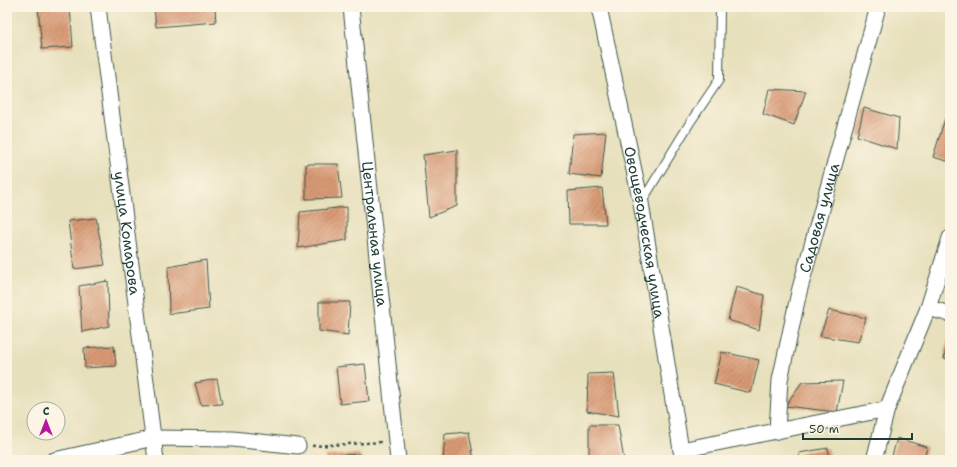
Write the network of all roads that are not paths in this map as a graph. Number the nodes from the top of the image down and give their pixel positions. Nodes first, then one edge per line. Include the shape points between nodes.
1 (98, 7) edge
2 (351, 7) edge
3 (599, 7) edge
4 (720, 7) edge
5 (878, 7) edge
6 (641, 203) junction
7 (950, 238) edge
8 (928, 308) junction
9 (950, 314) edge
10 (887, 409) junction
11 (777, 431) junction
12 (154, 438) junction
13 (298, 446) road end
14 (682, 455) edge
15 (54, 460) edge
16 (156, 460) edge
17 (398, 460) edge
18 (874, 460) edge

1 - 12 street, улица Комарова
2 - 17 street, Центральная улица
3 - 6 street, Овощеводческая улица
4 - 6 lane via 719,80
5 - 11 street, Садовая улица via 799,292 780,380
6 - 14 street, Овощеводческая улица
7 - 8 street
8 - 9 street
8 - 10 street
10 - 11 street
10 - 18 street
11 - 14 street
12 - 13 street via 233,439
12 - 15 street
12 - 16 street, улица Комарова

